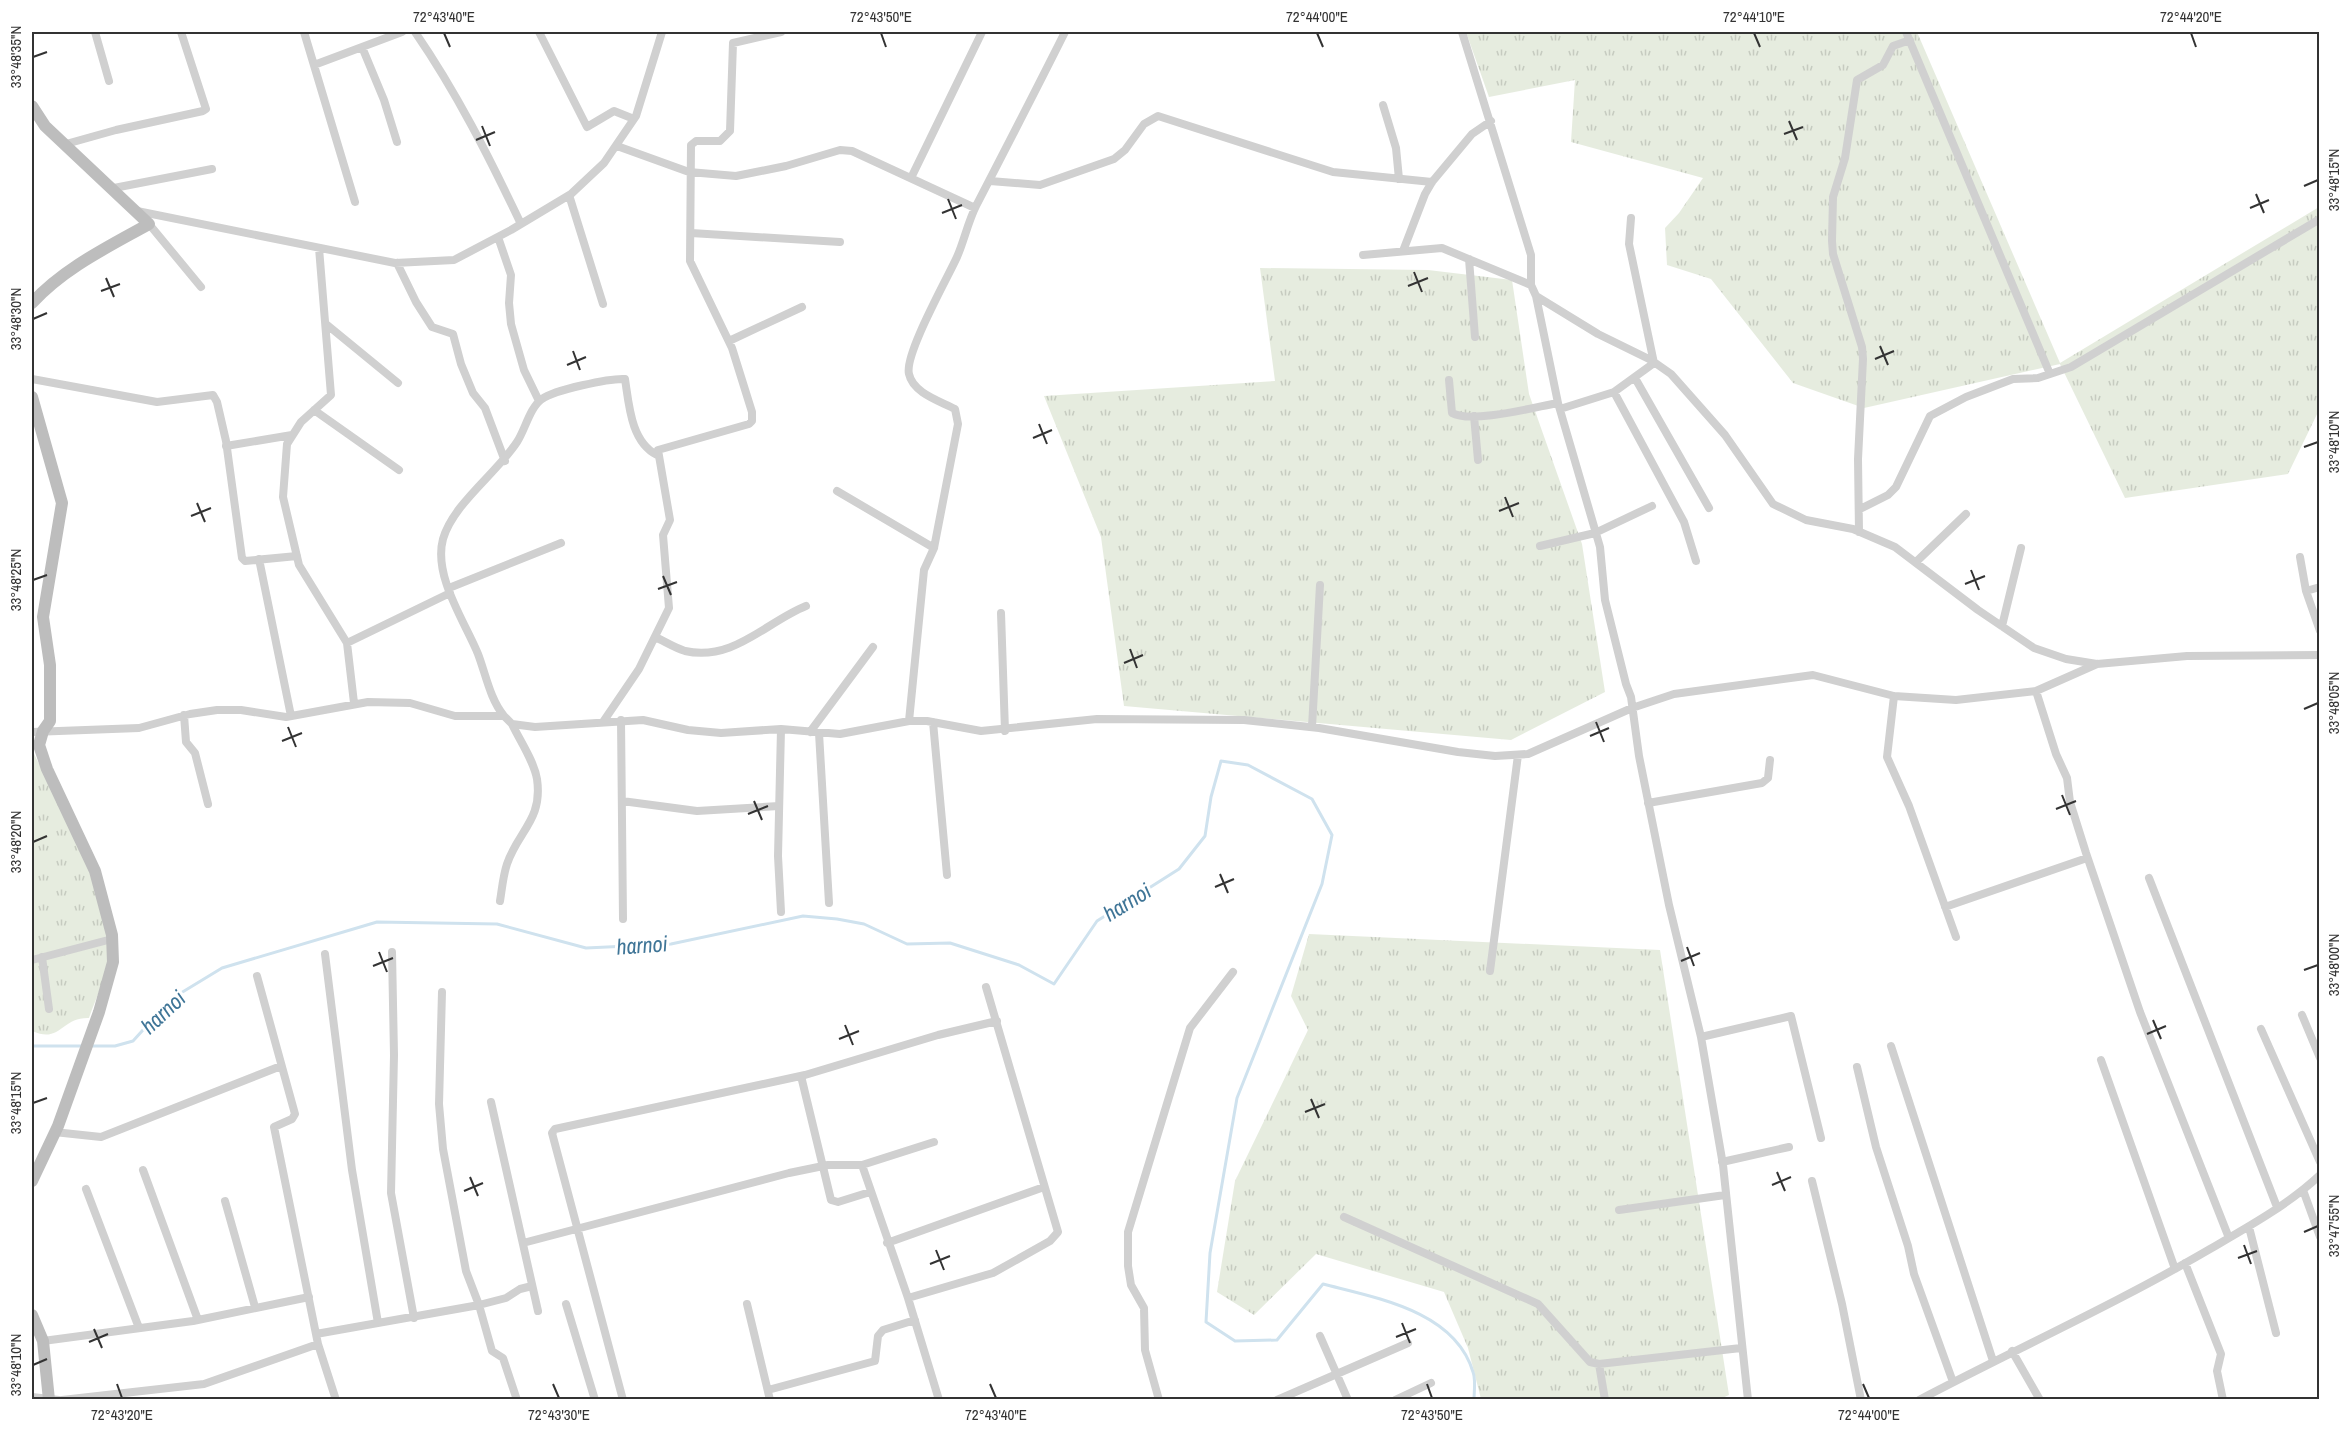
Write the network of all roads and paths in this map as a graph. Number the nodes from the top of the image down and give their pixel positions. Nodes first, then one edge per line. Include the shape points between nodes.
1 (95, 32) edge
2 (181, 32) edge
3 (304, 32) edge
4 (402, 32) edge
5 (416, 32) edge
6 (539, 32) edge
7 (662, 32) edge
8 (781, 32) edge
9 (982, 32) edge
10 (1065, 32) edge
11 (1462, 32) edge
12 (1908, 36) edge
13 (362, 47) junction
14 (314, 65) junction
15 (109, 81) dead end
16 (1383, 105) dead end
17 (32, 106) edge
18 (634, 119) junction
19 (1491, 121) junction
20 (397, 142) dead end
21 (66, 144) junction
22 (617, 146) junction
23 (212, 169) dead end
24 (689, 172) junction
25 (911, 178) junction
26 (1399, 179) junction
27 (990, 181) junction
28 (1432, 182) junction
29 (114, 188) junction
30 (569, 195) junction
31 (355, 202) dead end
32 (975, 208) junction
33 (138, 211) junction
34 (1631, 219) dead end
35 (2319, 219) edge
36 (149, 224) junction
37 (521, 224) junction
38 (691, 233) junction
39 (498, 237) junction
40 (840, 242) dead end
41 (319, 248) junction
42 (1403, 251) junction
43 (1363, 255) dead end
44 (1469, 259) junction
45 (397, 263) junction
46 (1531, 285) junction
47 (201, 288) dead end
48 (1536, 296) junction
49 (32, 303) edge
50 (603, 304) dead end
51 (802, 307) dead end
52 (326, 324) junction
53 (1475, 337) dead end
54 (729, 341) junction
55 (1654, 363) junction
56 (2050, 374) junction
57 (1635, 378) junction
58 (32, 380) edge
59 (1449, 380) dead end
60 (398, 383) dead end
61 (1614, 392) junction
62 (32, 397) edge
63 (539, 401) junction
64 (1559, 406) junction
65 (314, 410) junction
66 (1474, 416) junction
67 (292, 435) junction
68 (226, 446) junction
69 (657, 455) junction
70 (1478, 460) dead end
71 (505, 461) junction
72 (399, 471) dead end
73 (837, 491) dead end
74 (1652, 506) dead end
75 (1709, 508) dead end
76 (1860, 509) junction
77 (1966, 514) dead end
78 (1859, 532) junction
79 (1596, 533) junction
80 (561, 543) dead end
81 (1540, 546) dead end
82 (934, 548) junction
83 (2021, 548) dead end
84 (297, 556) junction
85 (2300, 557) dead end
86 (259, 560) junction
87 (1696, 561) dead end
88 (1916, 562) junction
89 (1320, 585) dead end
90 (2319, 587) edge
91 (450, 591) junction
92 (2306, 591) junction
93 (806, 606) dead end
94 (1001, 613) dead end
95 (2002, 626) junction
96 (2319, 630) edge
97 (655, 637) junction
98 (347, 643) junction
99 (873, 647) dead end
100 (2319, 655) edge
101 (2097, 664) junction
102 (2036, 691) junction
103 (1894, 696) junction
104 (354, 703) junction
105 (1632, 708) junction
106 (184, 715) junction
107 (291, 716) junction
108 (504, 716) junction
109 (621, 720) junction
110 (909, 721) junction
111 (603, 722) junction
112 (933, 722) junction
113 (512, 724) junction
114 (1312, 727) junction
115 (781, 729) junction
116 (1005, 731) junction
117 (37, 732) edge
118 (815, 732) junction
119 (1518, 755) junction
120 (1770, 760) dead end
121 (622, 801) junction
122 (1648, 803) junction
123 (208, 804) dead end
124 (779, 806) junction
125 (2087, 858) junction
126 (947, 875) dead end
127 (2149, 878) dead end
128 (500, 901) dead end
129 (830, 903) dead end
130 (1945, 907) junction
131 (781, 912) dead end
132 (623, 919) dead end
133 (1956, 937) dead end
134 (112, 939) junction
135 (392, 952) dead end
136 (325, 954) dead end
137 (42, 957) junction
138 (32, 960) edge
139 (1490, 970) dead end
140 (1233, 972) dead end
141 (257, 976) dead end
142 (986, 987) dead end
143 (442, 992) dead end
144 (49, 1009) dead end
145 (2302, 1015) dead end
146 (997, 1021) junction
147 (2261, 1029) dead end
148 (1701, 1037) junction
149 (1891, 1046) dead end
150 (2319, 1058) edge
151 (2101, 1060) dead end
152 (281, 1066) junction
153 (1857, 1067) dead end
154 (801, 1076) junction
155 (491, 1102) dead end
156 (56, 1129) junction
157 (1821, 1138) dead end
158 (934, 1142) dead end
159 (1789, 1148) dead end
160 (1722, 1162) junction
161 (2319, 1162) edge
162 (862, 1165) junction
163 (822, 1166) junction
164 (143, 1170) dead end
165 (2319, 1175) edge
166 (32, 1181) edge
167 (1812, 1181) dead end
168 (1044, 1187) junction
169 (86, 1189) dead end
170 (2303, 1190) junction
171 (870, 1192) junction
172 (1725, 1195) junction
173 (225, 1201) dead end
174 (2277, 1207) junction
175 (1619, 1210) dead end
176 (1344, 1217) dead end
177 (2249, 1227) junction
178 (577, 1228) junction
179 (2319, 1237) edge
180 (2229, 1238) junction
181 (523, 1243) junction
182 (887, 1243) junction
183 (2185, 1263) junction
184 (2175, 1269) junction
185 (532, 1287) junction
186 (309, 1297) junction
187 (908, 1298) junction
188 (566, 1304) dead end
189 (747, 1304) dead end
190 (479, 1305) junction
191 (255, 1307) junction
192 (538, 1311) dead end
193 (32, 1315) edge
194 (414, 1318) junction
195 (198, 1320) junction
196 (915, 1320) junction
197 (378, 1323) junction
198 (139, 1328) junction
199 (2276, 1333) dead end
200 (316, 1334) junction
201 (1320, 1336) dead end
202 (43, 1341) junction
203 (1408, 1343) dead end
204 (318, 1344) junction
205 (1741, 1348) junction
206 (2012, 1351) junction
207 (1993, 1361) junction
208 (1599, 1364) junction
209 (1336, 1371) junction
210 (1953, 1382) junction
211 (1431, 1383) dead end
212 (768, 1390) junction
213 (32, 1397) edge
214 (55, 1399) edge
215 (336, 1400) edge
216 (517, 1400) edge
217 (595, 1400) edge
218 (623, 1400) edge
219 (770, 1400) edge
220 (939, 1400) edge
221 (1159, 1400) edge
222 (1277, 1400) edge
223 (1348, 1400) edge
224 (1395, 1400) edge
225 (1605, 1400) edge
226 (1748, 1400) edge
227 (1861, 1400) edge
228 (1919, 1400) edge
229 (2040, 1400) edge
230 (2223, 1400) edge

1 - 15 street
2 - 21 street via 206,109
3 - 14 street
4 - 13 street
5 - 37 street via 477,131
6 - 18 street via 587,127 614,111
7 - 18 street
8 - 24 street via 733,43 730,131 720,141 696,141 692,145
9 - 25 street
10 - 27 street
11 - 19 street
12 - 56 street
12 - 76 street via 1893,46 1883,65 1857,80 1845,158 1833,197 1833,254 1862,347
13 - 14 street
13 - 20 street
14 - 31 street
16 - 26 street via 1396,148
17 - 21 street via 45,126
18 - 22 street
19 - 28 street via 1472,134
19 - 46 street via 1531,255
21 - 29 street
22 - 24 street
22 - 30 street
23 - 29 street
24 - 25 street via 736,176 840,150
24 - 38 street
25 - 32 street
26 - 27 street via 1333,172 1158,116 1144,124 1114,159 1041,185
26 - 28 street
27 - 32 street
28 - 42 street
29 - 33 street
30 - 37 street
30 - 50 street
32 - 82 street via 912,355 908,373 918,390 958,414
33 - 36 street
33 - 41 street
34 - 55 street via 1629,244
35 - 56 street via 2072,367
36 - 47 street
36 - 49 street via 69,270
37 - 39 street
38 - 40 street
38 - 54 street via 690,261
39 - 45 street via 454,260
39 - 63 street via 511,275 511,324 524,370
41 - 45 street
41 - 52 street
42 - 43 street
42 - 44 street via 1442,248
44 - 46 street
44 - 53 street
45 - 71 street via 432,327 453,334 461,364 473,393 485,408
46 - 48 street
48 - 55 street
48 - 64 street
51 - 54 street
52 - 60 street
52 - 65 street via 331,395
54 - 69 street via 752,421 658,450
55 - 57 street
55 - 78 street via 1686,388 1707,412 1773,504 1806,520
56 - 76 street via 2013,379 1930,416 1896,487
57 - 61 street
57 - 75 street
58 - 68 street via 157,402 213,395
59 - 66 street via 1452,413
61 - 64 street
61 - 87 street via 1684,522
62 - 117 street via 62,503 43,617 50,665 50,721
63 - 69 street via 552,393 623,378 631,422
63 - 71 street
64 - 66 street
64 - 79 street
65 - 67 street
65 - 72 street
66 - 70 street
67 - 68 street
67 - 84 street via 287,444 283,497
68 - 86 street via 242,558
69 - 97 street via 670,520 663,535 669,608
71 - 91 street via 460,507 443,538 441,558
73 - 82 street
74 - 79 street
76 - 78 street
77 - 88 street
78 - 88 street
79 - 81 street
79 - 105 street via 1605,600
80 - 91 street
82 - 110 street via 924,570
83 - 95 street
84 - 86 street
84 - 98 street via 310,585
85 - 92 street
86 - 107 street
88 - 95 street
89 - 114 street
90 - 92 street
91 - 98 street
91 - 108 street via 495,705
92 - 96 street
93 - 97 street via 737,646 685,651
94 - 116 street
95 - 101 street via 2048,654
97 - 111 street via 639,669
98 - 104 street
99 - 118 street
100 - 101 street via 2187,656
101 - 102 street
102 - 103 street via 1956,700
102 - 125 street via 2067,778
103 - 105 street via 1813,675 1674,693
103 - 130 street via 1887,757
104 - 107 street
104 - 108 street via 410,703 455,716
105 - 119 street
105 - 122 street
106 - 107 street via 225,710
106 - 117 street via 139,728
106 - 123 street via 186,742 195,753
108 - 113 street
109 - 111 street
109 - 115 street via 721,733
109 - 121 street
110 - 112 street
110 - 118 street via 840,734
111 - 113 street via 535,727
112 - 116 street
112 - 126 street
113 - 128 street via 537,778 537,804 533,819 507,864
114 - 116 street via 1244,720 1107,719
114 - 119 street via 1458,752
115 - 118 street
115 - 124 street
117 - 134 street via 47,769 95,871
118 - 129 street
119 - 139 street
120 - 122 street via 1768,778 1762,783
121 - 124 street via 698,811
121 - 132 street
122 - 148 street
124 - 131 street
125 - 130 street
125 - 180 street via 2140,1012
127 - 174 street
130 - 133 street
134 - 137 street
134 - 156 street via 113,962 99,1012
135 - 194 street via 391,1193
136 - 197 street via 352,1170
137 - 138 street
137 - 144 street
140 - 221 street via 1190,1028 1128,1232 1131,1285 1144,1308 1145,1350
141 - 152 street
142 - 146 street
143 - 190 street via 439,1104 443,1149 466,1271
145 - 150 street
146 - 154 street
146 - 168 street
147 - 161 street
148 - 157 street via 1791,1016
148 - 160 street
149 - 207 street
151 - 184 street
152 - 156 street via 101,1137
152 - 186 street via 295,1114 274,1127
153 - 210 street via 1914,1274
154 - 163 street
154 - 178 street via 555,1129 552,1133
155 - 181 street
156 - 166 street
158 - 162 street
159 - 160 street
160 - 172 street
162 - 163 street
162 - 171 street
163 - 171 street via 831,1200 838,1202
163 - 178 street
164 - 195 street
165 - 170 street
167 - 227 street
168 - 182 street
168 - 187 street via 1057,1236 993,1272
169 - 198 street
170 - 174 street
170 - 179 street
171 - 182 street
172 - 175 street
172 - 205 street
173 - 191 street
174 - 177 street
176 - 208 street via 1538,1304 1590,1362
177 - 180 street
177 - 199 street
178 - 181 street
178 - 218 street
180 - 183 street
181 - 185 street
182 - 187 street
183 - 184 street
183 - 230 street via 2220,1354 2217,1371
184 - 206 street
185 - 190 street
185 - 192 street
186 - 191 street
186 - 200 street
187 - 196 street
188 - 217 street
189 - 212 street
190 - 194 street
190 - 216 street via 492,1351 503,1358
191 - 195 street
193 - 202 street
194 - 197 street
195 - 198 street
196 - 212 street via 883,1330 878,1336 874,1361
196 - 220 street
197 - 200 street
198 - 202 street
200 - 204 street
201 - 209 street
202 - 214 street
203 - 209 street
204 - 214 street via 204,1384
204 - 215 street
205 - 208 street
205 - 226 street
206 - 207 street
206 - 229 street
207 - 210 street
208 - 225 street
209 - 222 street
209 - 223 street
210 - 228 street
211 - 224 street
212 - 219 street
213 - 214 street

